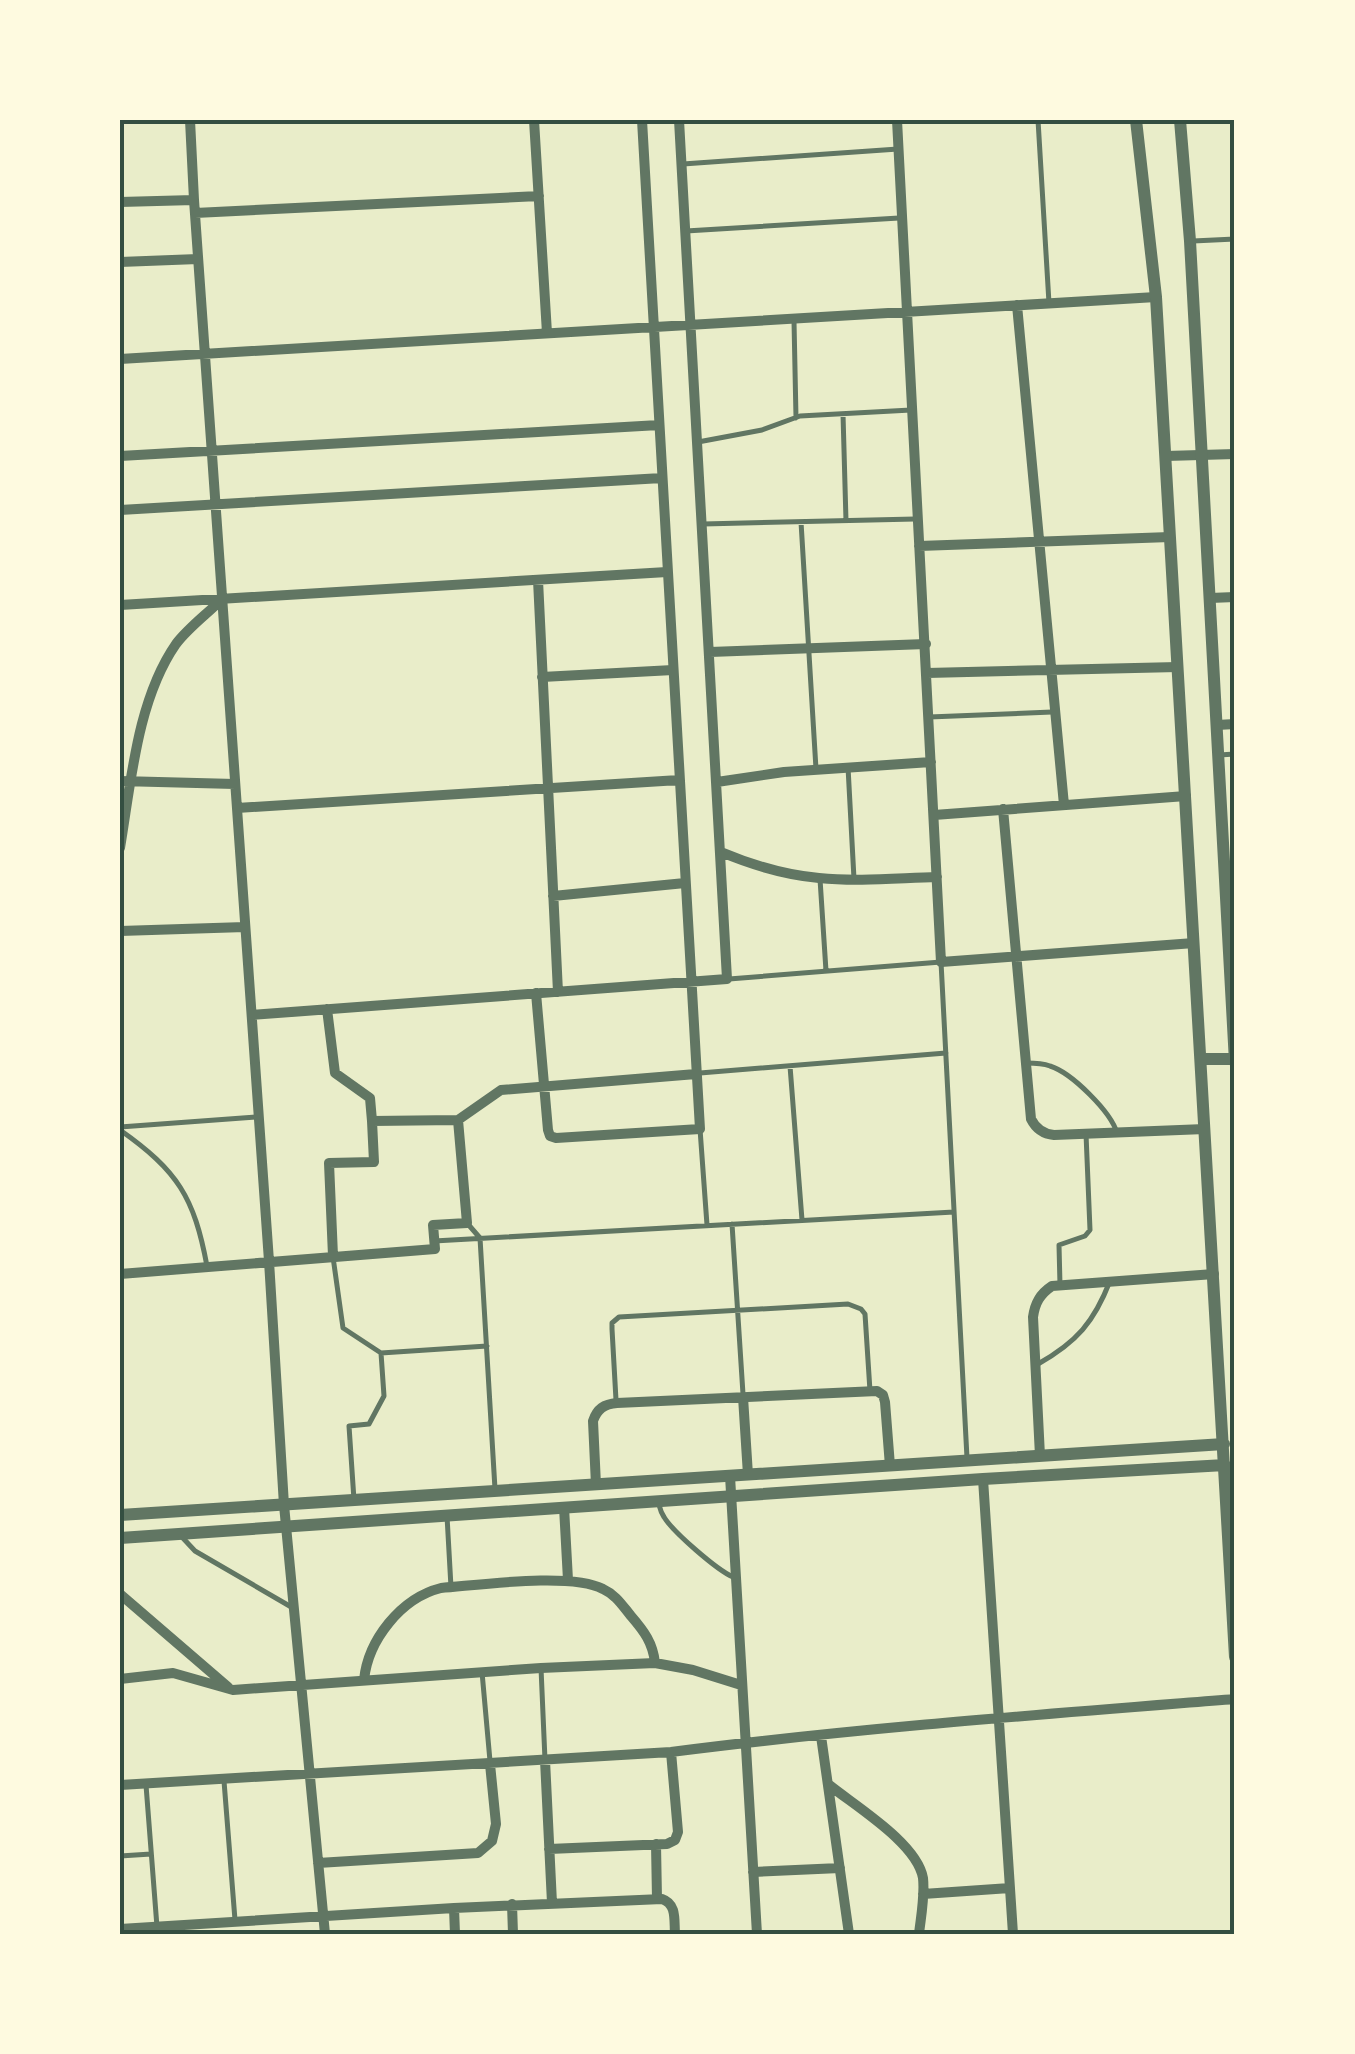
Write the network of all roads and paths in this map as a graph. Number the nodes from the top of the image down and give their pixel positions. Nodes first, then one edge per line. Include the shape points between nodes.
1 (190, 120) edge
2 (534, 120) edge
3 (642, 120) edge
4 (679, 120) edge
5 (897, 120) edge
6 (1038, 120) edge
7 (1136, 120) edge
8 (1180, 120) edge
9 (898, 149) junction
10 (683, 164) junction
11 (538, 196) junction
12 (194, 200) junction
13 (120, 202) edge
14 (195, 213) junction
15 (902, 218) junction
16 (686, 231) junction
17 (1235, 239) edge
18 (1190, 241) junction
19 (198, 259) junction
20 (120, 262) edge
21 (1156, 297) junction
22 (1049, 303) junction
23 (1016, 305) junction
24 (907, 312) junction
25 (794, 318) junction
26 (692, 324) junction
27 (654, 327) junction
28 (547, 333) junction
29 (205, 354) junction
30 (120, 358) edge
31 (912, 410) junction
32 (843, 413) junction
33 (796, 418) junction
34 (659, 425) junction
35 (698, 442) junction
36 (212, 451) junction
37 (1235, 454) edge
38 (1202, 455) junction
39 (120, 456) edge
40 (1166, 456) junction
41 (662, 478) junction
42 (216, 504) junction
43 (120, 510) edge
44 (918, 519) junction
45 (846, 520) junction
46 (801, 522) junction
47 (702, 524) junction
48 (1170, 538) junction
49 (1039, 543) junction
50 (920, 546) junction
51 (667, 572) junction
52 (538, 580) junction
53 (1235, 597) edge
54 (1210, 598) junction
55 (222, 599) junction
56 (120, 606) edge
57 (926, 644) junction
58 (808, 649) junction
59 (710, 652) junction
60 (1178, 667) junction
61 (673, 670) junction
62 (1052, 670) junction
63 (927, 673) junction
64 (542, 676) junction
65 (1056, 712) junction
66 (928, 717) junction
67 (1235, 724) edge
68 (1217, 725) junction
69 (1235, 754) edge
70 (1218, 756) junction
71 (930, 762) junction
72 (848, 767) junction
73 (816, 769) junction
74 (679, 780) junction
75 (126, 781) edge
76 (716, 782) junction
77 (235, 784) junction
78 (548, 788) junction
79 (1186, 796) junction
80 (1064, 804) junction
81 (237, 808) junction
82 (1003, 810) junction
83 (934, 814) junction
84 (1229, 826) edge
85 (120, 848) edge
86 (720, 852) junction
87 (937, 877) junction
88 (820, 878) junction
89 (854, 879) junction
90 (685, 883) junction
91 (553, 896) junction
92 (1231, 899) edge
93 (1231, 920) edge
94 (246, 927) junction
95 (120, 931) edge
96 (1194, 944) junction
97 (1017, 957) junction
98 (941, 962) junction
99 (826, 971) junction
100 (727, 979) junction
101 (690, 982) junction
102 (558, 992) junction
103 (536, 993) junction
104 (327, 1009) junction
105 (252, 1015) junction
106 (946, 1053) junction
107 (1201, 1059) junction
108 (1235, 1060) edge
109 (1026, 1064) junction
110 (790, 1066) junction
111 (696, 1074) junction
112 (544, 1086) junction
113 (259, 1117) junction
114 (372, 1120) junction
115 (458, 1120) junction
116 (120, 1128) edge
117 (700, 1129) junction
118 (1205, 1129) junction
119 (1117, 1133) junction
120 (1086, 1134) junction
121 (954, 1212) junction
122 (802, 1220) junction
123 (467, 1223) junction
124 (732, 1224) junction
125 (707, 1226) junction
126 (480, 1238) junction
127 (434, 1240) junction
128 (333, 1256) junction
129 (269, 1261) junction
130 (207, 1266) junction
131 (120, 1274) edge
132 (1214, 1274) junction
133 (1110, 1281) junction
134 (1060, 1285) junction
135 (738, 1310) junction
136 (487, 1346) junction
137 (381, 1353) junction
138 (1036, 1365) junction
139 (870, 1391) junction
140 (743, 1397) junction
141 (616, 1404) junction
142 (1224, 1444) junction
143 (1040, 1456) junction
144 (967, 1460) junction
145 (1225, 1465) junction
146 (890, 1466) junction
147 (748, 1475) junction
148 (730, 1476) junction
149 (983, 1479) junction
150 (596, 1485) junction
151 (495, 1491) junction
152 (732, 1496) junction
153 (354, 1500) junction
154 (658, 1501) junction
155 (284, 1505) junction
156 (564, 1508) junction
157 (120, 1516) edge
158 (447, 1516) junction
159 (286, 1526) junction
160 (180, 1534) junction
161 (120, 1538) edge
162 (736, 1578) junction
163 (568, 1580) junction
164 (450, 1587) junction
165 (120, 1594) edge
166 (293, 1608) junction
167 (120, 1610) edge
168 (136, 1610) junction
169 (1235, 1657) edge
170 (654, 1664) junction
171 (541, 1668) junction
172 (482, 1672) junction
173 (120, 1679) edge
174 (364, 1680) junction
175 (301, 1685) junction
176 (742, 1685) junction
177 (233, 1690) junction
178 (1235, 1699) edge
179 (999, 1718) junction
180 (821, 1736) junction
181 (745, 1743) junction
182 (671, 1752) junction
183 (545, 1760) junction
184 (490, 1764) junction
185 (309, 1775) junction
186 (224, 1780) junction
187 (146, 1784) junction
188 (828, 1784) junction
189 (120, 1786) edge
190 (656, 1844) junction
191 (550, 1849) junction
192 (152, 1854) junction
193 (120, 1856) edge
194 (318, 1863) junction
195 (840, 1868) junction
196 (753, 1872) junction
197 (1010, 1888) junction
198 (924, 1894) junction
199 (657, 1899) junction
200 (552, 1903) junction
201 (512, 1904) junction
202 (454, 1908) junction
203 (323, 1916) junction
204 (235, 1922) junction
205 (157, 1926) junction
206 (120, 1929) edge
207 (324, 1934) edge
208 (455, 1934) edge
209 (513, 1934) edge
210 (675, 1934) edge
211 (756, 1934) edge
212 (849, 1934) edge
213 (919, 1934) edge
214 (1013, 1934) edge

1 - 12 street
2 - 11 street
3 - 27 street
4 - 10 street
5 - 9 street
6 - 22 lane
7 - 21 street
8 - 18 street
9 - 10 lane
9 - 15 street
10 - 16 street
11 - 14 street
11 - 28 street
12 - 13 street
12 - 14 street
14 - 19 street
15 - 16 lane
15 - 24 street
16 - 26 street
17 - 18 lane
18 - 38 street
19 - 20 street
19 - 29 street
21 - 22 street
21 - 40 street
22 - 23 street
23 - 24 street
23 - 49 street
24 - 25 street
24 - 31 street
25 - 26 street
25 - 33 lane
26 - 27 street
26 - 35 street
27 - 28 street
27 - 34 street
28 - 29 street
29 - 30 street
29 - 36 street
31 - 32 lane
31 - 44 street
32 - 33 lane
32 - 45 lane
33 - 35 lane
34 - 36 street
34 - 41 street
35 - 47 street
36 - 39 street
36 - 42 street
37 - 38 street
38 - 40 street
38 - 54 street
40 - 48 street
41 - 42 street
41 - 51 street
42 - 43 street
42 - 55 street
44 - 45 lane
44 - 50 street
45 - 46 lane
46 - 47 lane
46 - 58 lane
47 - 59 street
48 - 49 street
48 - 60 street
49 - 50 street
49 - 62 street
50 - 57 street
51 - 52 street
51 - 61 street
52 - 55 street
52 - 64 street
53 - 54 street
54 - 68 street
55 - 56 street
55 - 75 street via 177,642 155,686
55 - 77 street
57 - 58 street
57 - 63 street
58 - 59 street
58 - 73 lane
59 - 76 street
60 - 62 street
60 - 79 street
61 - 64 street
61 - 74 street
62 - 63 street
62 - 65 street
63 - 66 street
64 - 78 street
65 - 66 lane
65 - 80 street
66 - 71 street
67 - 68 street
68 - 70 street
69 - 70 lane
70 - 84 street
71 - 72 street
71 - 83 street
72 - 73 street
72 - 89 lane
73 - 76 street
74 - 78 street
74 - 90 street
75 - 77 street
75 - 85 street
76 - 86 street
77 - 81 street
78 - 81 street
78 - 91 street
79 - 80 street
79 - 96 street
80 - 82 street
81 - 94 street
82 - 83 street
82 - 97 street
83 - 87 street
84 - 92 street
86 - 88 street
86 - 100 street
87 - 89 street
87 - 98 street
88 - 89 street
88 - 99 lane
90 - 91 street
90 - 101 street
91 - 102 street
92 - 93 street
93 - 108 street
94 - 95 street
94 - 105 street
96 - 97 street
96 - 107 street
97 - 98 street
97 - 109 street
98 - 99 lane
98 - 106 lane
99 - 100 lane
100 - 101 street
101 - 102 street
101 - 111 street
102 - 103 street
103 - 104 street
103 - 112 street
104 - 105 street
104 - 114 street via 335,1073 370,1098
105 - 113 street
106 - 110 lane
106 - 121 lane
107 - 108 street
107 - 118 street
109 - 119 lane via 1068,1076 1108,1114
109 - 120 street via 1034,1126 1054,1136
110 - 111 lane
110 - 122 lane
111 - 112 street
111 - 117 street
112 - 115 street via 501,1090
112 - 117 street via 548,1130 556,1138
113 - 116 lane
113 - 129 street
114 - 115 street
114 - 128 street via 374,1162 329,1164
115 - 123 street
116 - 130 lane via 179,1183 198,1223
117 - 125 lane
118 - 119 street
118 - 132 street
119 - 120 street
120 - 134 lane via 1091,1226 1086,1236 1059,1245
121 - 122 lane
121 - 144 lane
122 - 124 lane
123 - 126 lane
123 - 127 street via 433,1226
124 - 125 lane
124 - 135 lane
125 - 126 lane
126 - 127 lane
126 - 136 lane
127 - 128 street via 435,1249
128 - 129 street
128 - 137 lane via 343,1328
129 - 130 street
129 - 155 street
130 - 131 street
132 - 133 street
132 - 142 street
133 - 134 street
133 - 138 lane via 1083,1332
134 - 138 street via 1044,1291 1034,1307
135 - 139 lane via 855,1305 864,1314
135 - 140 lane
135 - 141 lane via 615,1319
136 - 137 lane
136 - 151 lane
137 - 153 lane via 384,1396 368,1424 348,1426
138 - 143 street
139 - 140 street
139 - 146 street via 885,1402
140 - 141 street
140 - 147 street
141 - 150 street via 602,1407 593,1422
142 - 143 street
142 - 145 street
143 - 144 street
144 - 146 street
145 - 149 street
145 - 169 street
146 - 147 street
147 - 148 street
148 - 150 street
148 - 152 street
149 - 152 street
149 - 179 street
150 - 151 street
151 - 153 street
152 - 154 street
152 - 162 street
153 - 155 street
154 - 156 street
154 - 162 lane via 669,1524
155 - 157 street
155 - 159 street
156 - 158 street
156 - 163 street
158 - 159 street
158 - 164 lane
159 - 160 street
159 - 166 street
160 - 161 street
160 - 166 lane via 195,1551
162 - 176 street
163 - 164 street
163 - 170 street via 616,1598 646,1634
164 - 174 street via 406,1604 375,1643
165 - 168 street
166 - 175 street
167 - 168 street
168 - 177 street
170 - 171 street
170 - 176 street
171 - 172 street
171 - 183 lane
172 - 174 street
172 - 184 lane
173 - 177 street via 173,1673
174 - 175 street
175 - 177 street
175 - 185 street
176 - 181 street
178 - 179 street
179 - 180 street
179 - 197 street
180 - 181 street
180 - 188 street
181 - 182 street
181 - 196 street
182 - 183 street
182 - 190 street via 678,1832 671,1843
183 - 184 street
183 - 191 street
184 - 185 street
184 - 194 street via 496,1824 492,1841 478,1853
185 - 186 street
185 - 194 street
186 - 187 street
186 - 204 lane
187 - 189 street
187 - 192 lane
188 - 195 street
188 - 198 street via 904,1844 916,1858
190 - 191 street
190 - 199 street
191 - 200 street
192 - 193 lane
192 - 205 lane
194 - 203 street
195 - 196 street
195 - 212 street
196 - 211 street
197 - 198 street
197 - 214 street
198 - 213 street
199 - 200 street
199 - 210 street via 671,1903
200 - 201 street
201 - 202 street
201 - 209 street
202 - 203 street
202 - 208 street
203 - 204 street
203 - 207 street
204 - 205 street
205 - 206 street

